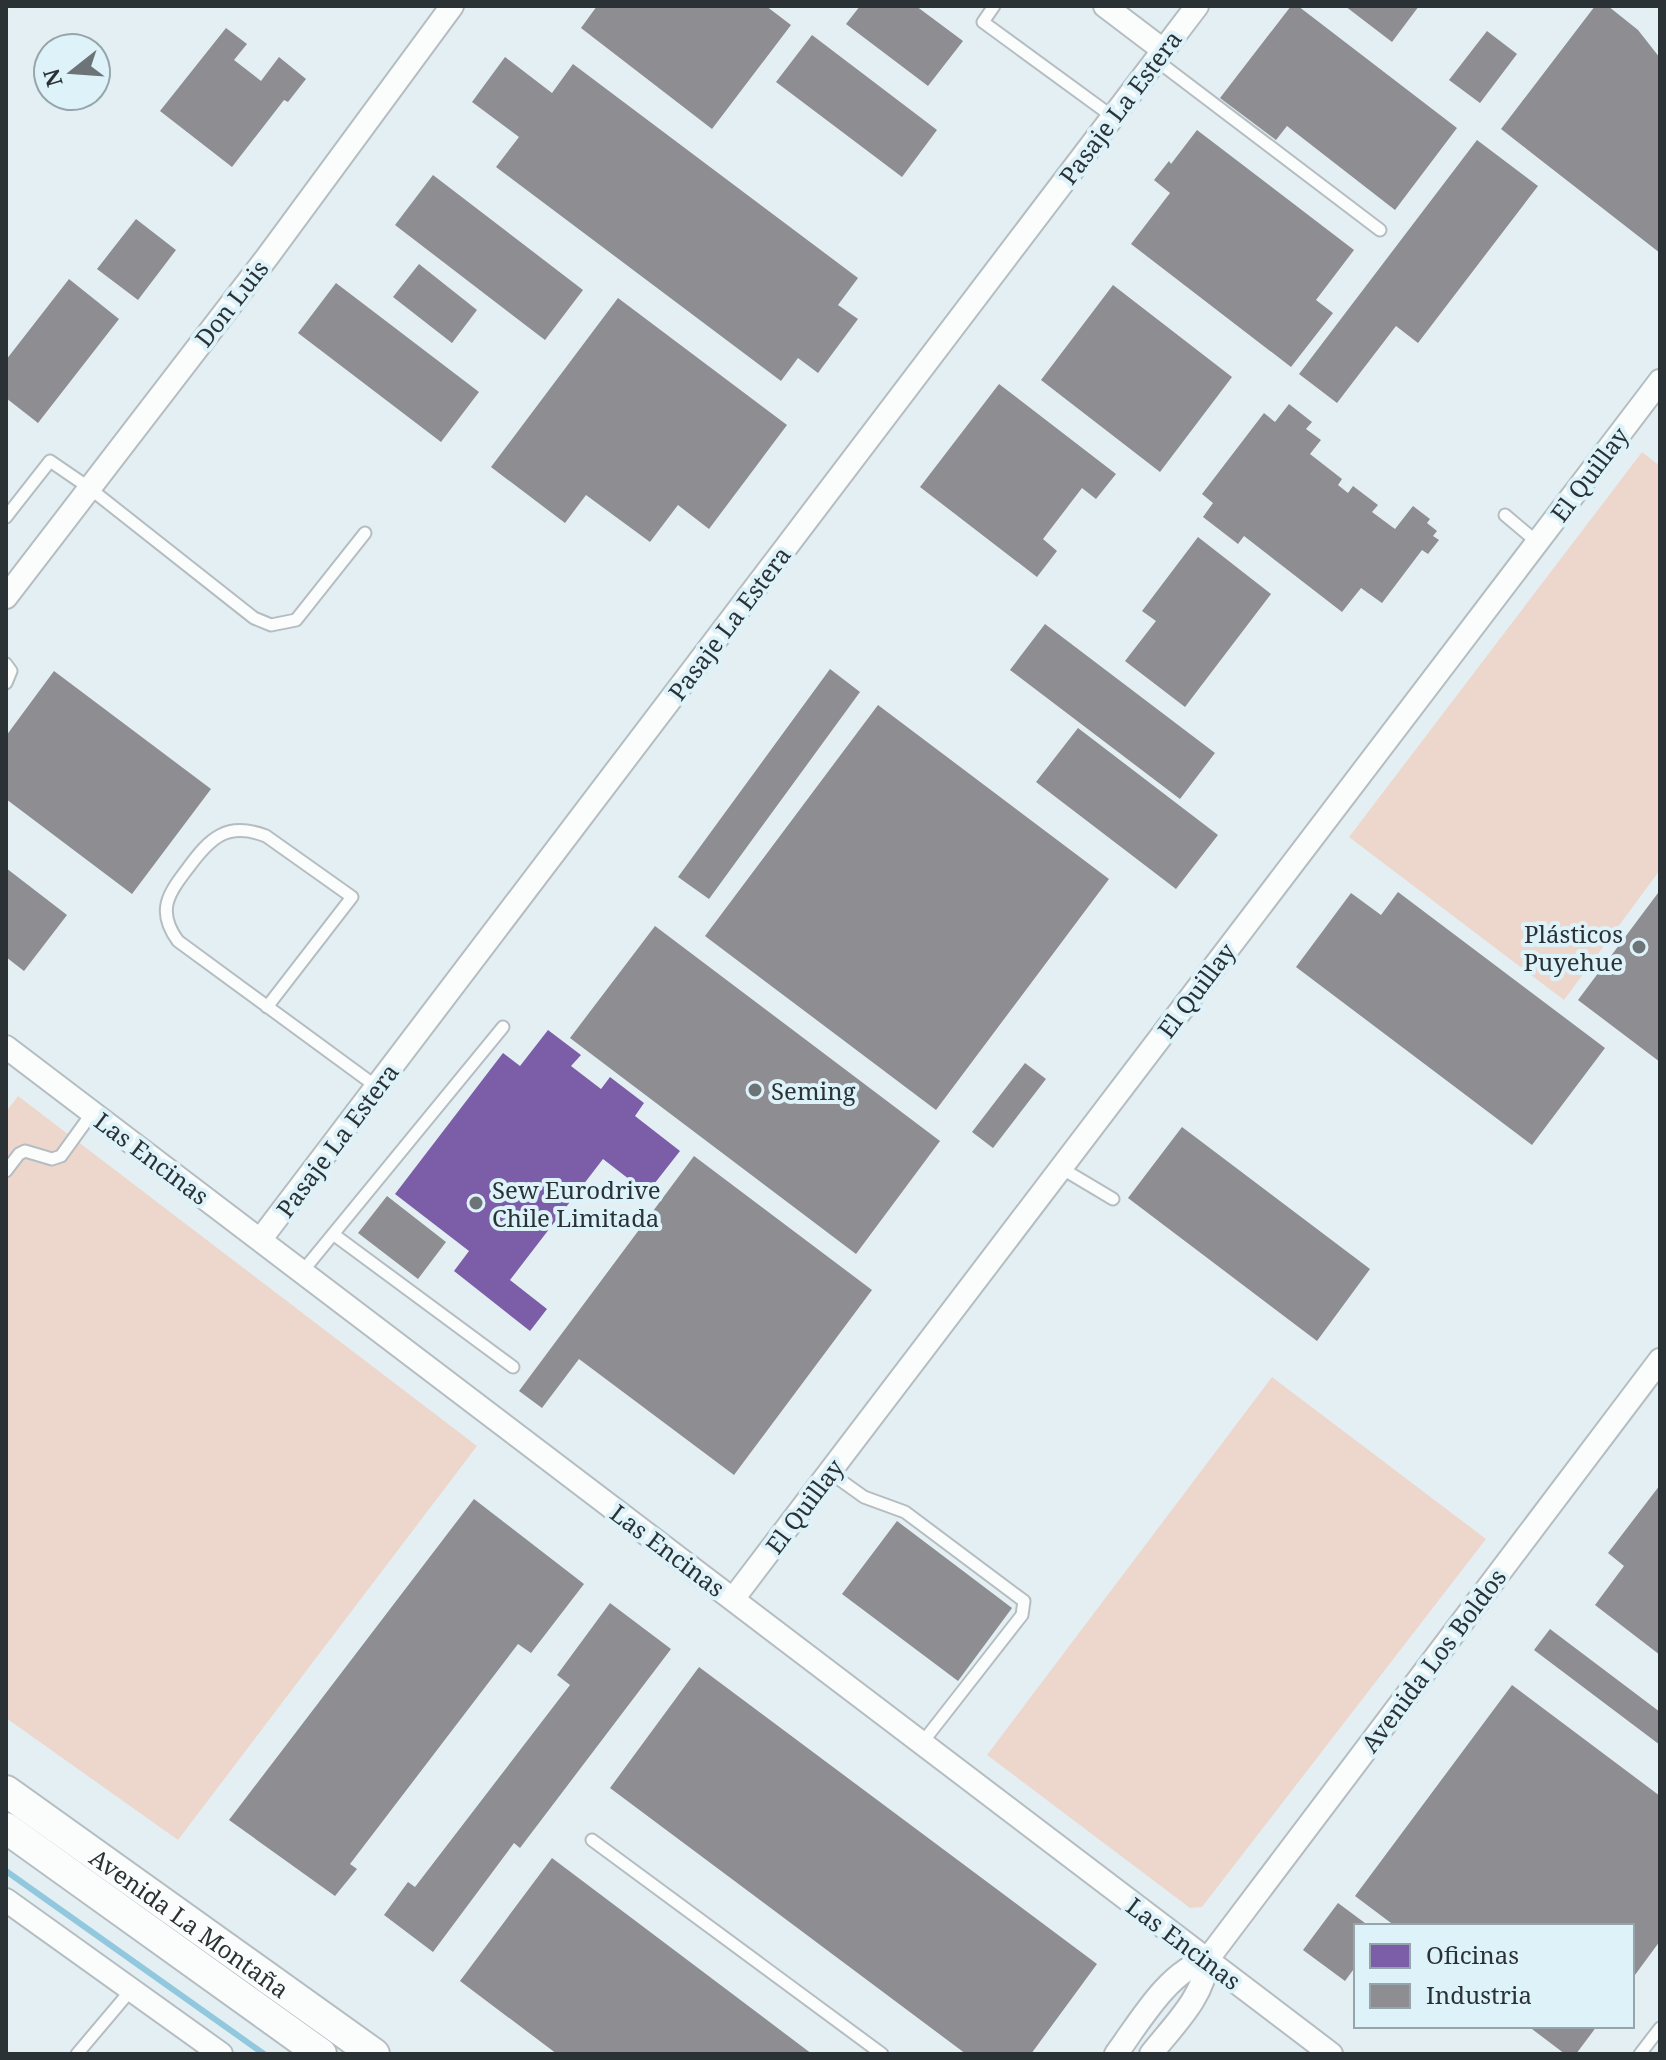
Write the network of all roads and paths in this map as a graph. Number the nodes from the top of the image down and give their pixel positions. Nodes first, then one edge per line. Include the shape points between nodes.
1 (452, 6) edge
2 (994, 6) edge
3 (1105, 6) edge
4 (1197, 6) edge
5 (1160, 55) junction
6 (1113, 117) junction
7 (1380, 230) dead end
8 (1660, 381) edge
9 (88, 487) junction
10 (1505, 515) dead end
11 (6, 517) edge
12 (365, 533) dead end
13 (1537, 542) junction
14 (6, 597) edge
15 (6, 664) edge
16 (6, 683) edge
17 (267, 1007) junction
18 (503, 1027) dead end
19 (6, 1047) edge
20 (377, 1087) junction
21 (92, 1113) junction
22 (1061, 1168) junction
23 (6, 1171) edge
24 (1113, 1199) dead end
25 (333, 1234) junction
26 (260, 1240) junction
27 (302, 1272) junction
28 (1660, 1360) edge
29 (513, 1367) dead end
30 (829, 1472) junction
31 (733, 1599) junction
32 (922, 1743) junction
33 (6, 1791) edge
34 (6, 1828) edge
35 (592, 1840) dead end
36 (6, 1900) edge
37 (1207, 1960) junction
38 (131, 1990) junction
39 (1660, 2028) edge
40 (77, 2054) edge
41 (221, 2054) edge
42 (321, 2054) edge
43 (374, 2054) edge
44 (882, 2054) edge
45 (1116, 2054) edge
46 (1151, 2054) edge
47 (1331, 2054) edge
48 (1640, 2054) edge

1 - 9 street, Don Luis via 268,256
2 - 6 lane via 983,22
3 - 5 street
4 - 5 street, Pasaje La Estera
5 - 6 street, Pasaje La Estera
5 - 7 lane
6 - 20 street, Pasaje La Estera
8 - 13 street, El Quillay
9 - 11 lane via 50,461
9 - 12 lane via 254,618 271,625 296,620
9 - 14 street, Don Luis
10 - 13 lane
13 - 22 street, El Quillay
15 - 16 lane via 11,671
17 - 17 lane via 178,941 168,924 169,893 205,845 229,831 266,836 352,897
17 - 20 lane
18 - 25 lane
19 - 21 street, Las Encinas
20 - 26 street, Pasaje La Estera
21 - 23 lane via 61,1156 52,1159 25,1151
21 - 26 street, Las Encinas
22 - 24 lane
22 - 30 street, El Quillay
25 - 27 lane
25 - 29 lane
26 - 27 street, Las Encinas
27 - 31 street, Las Encinas
28 - 37 street, Avenida Los Boldos
30 - 31 street, El Quillay
30 - 32 lane via 864,1497 905,1512 1024,1601 1022,1615
31 - 32 street, Las Encinas
32 - 37 street, Las Encinas
33 - 43 main road, Avenida La Montaña
34 - 42 main road, Avenida La Montaña
35 - 44 lane
36 - 38 street
37 - 45 street, Avenida Los Boldos via 1178,1974
37 - 46 street, Avenida Los Boldos via 1197,1993
37 - 47 street, Las Encinas
38 - 40 lane
38 - 41 street
39 - 48 lane

